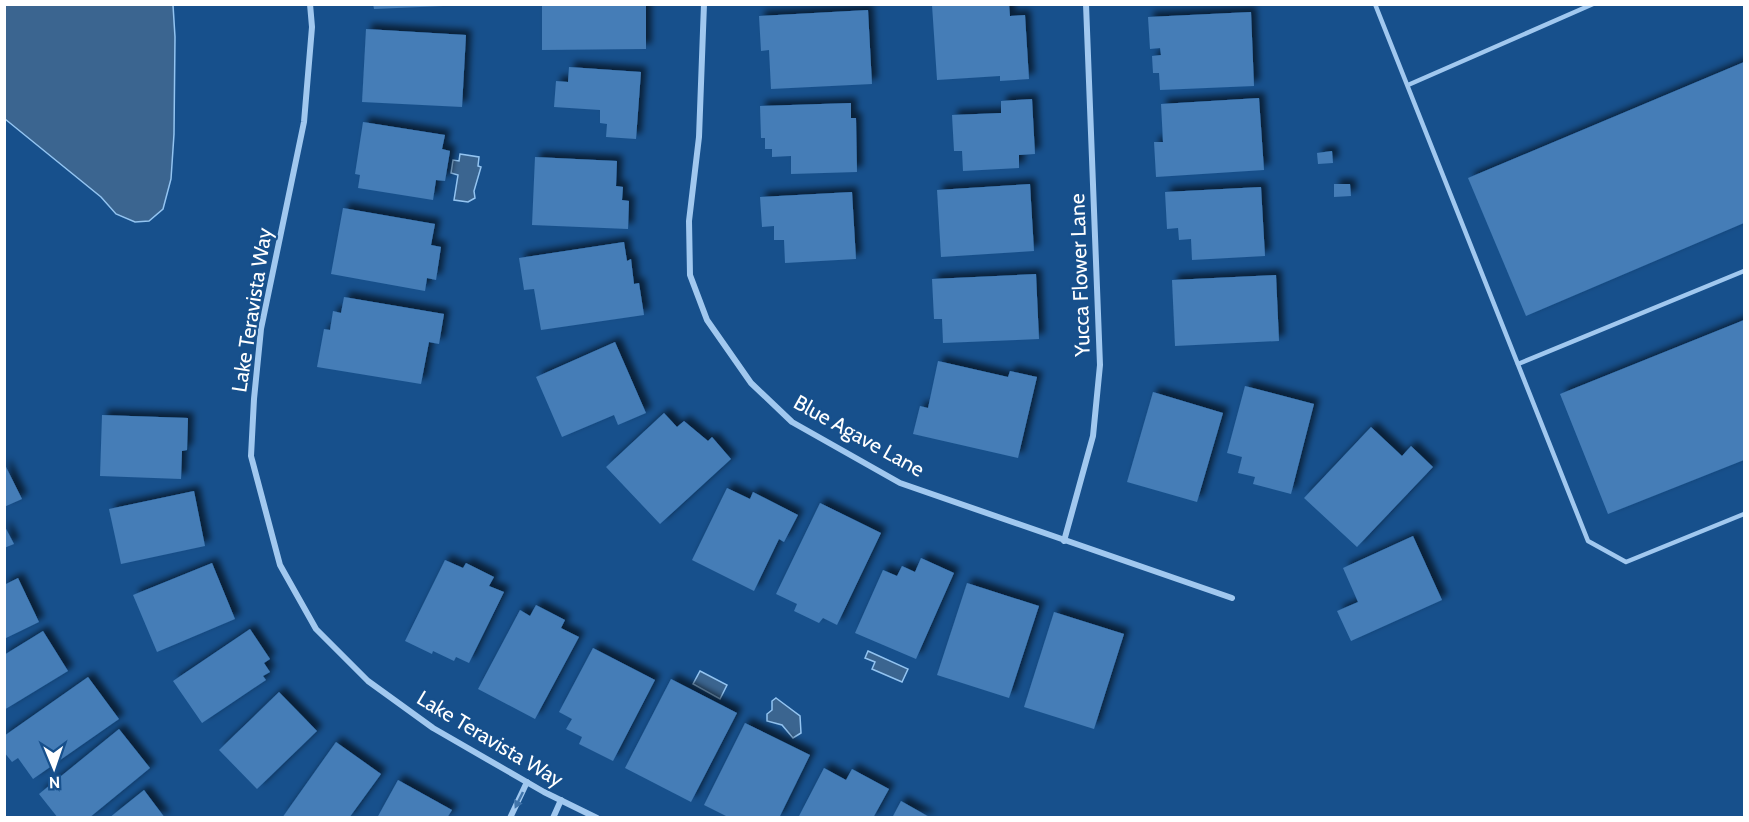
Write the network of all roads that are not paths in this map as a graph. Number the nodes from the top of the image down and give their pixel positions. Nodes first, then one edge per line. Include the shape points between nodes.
1 (310, 4) edge
2 (704, 4) edge
3 (1086, 4) edge
4 (1375, 4) edge
5 (1593, 4) edge
6 (1408, 85) junction
7 (1744, 271) edge
8 (1518, 364) junction
9 (1744, 514) edge
10 (1064, 541) junction
11 (1232, 598) dead end
12 (527, 782) junction
13 (561, 800) junction
14 (510, 818) edge
15 (553, 818) edge
16 (597, 818) edge

1 - 12 street, Lake Teravista Way via 312,27 304,122 261,329 254,399 251,456 266,519 280,565 316,629 368,681 433,728
2 - 10 street, Blue Agave Lane via 699,137 689,221 690,275 707,320 751,383 792,422 900,483
3 - 10 street, Yucca Flower Lane via 1100,365 1093,436
4 - 6 lane
5 - 6 lane
6 - 8 lane
7 - 8 lane
8 - 9 lane via 1588,541 1626,562
10 - 11 street, Blue Agave Lane
12 - 13 street, Lake Teravista Way
12 -> 14 street
13 - 15 street
13 - 16 street, Lake Teravista Way

